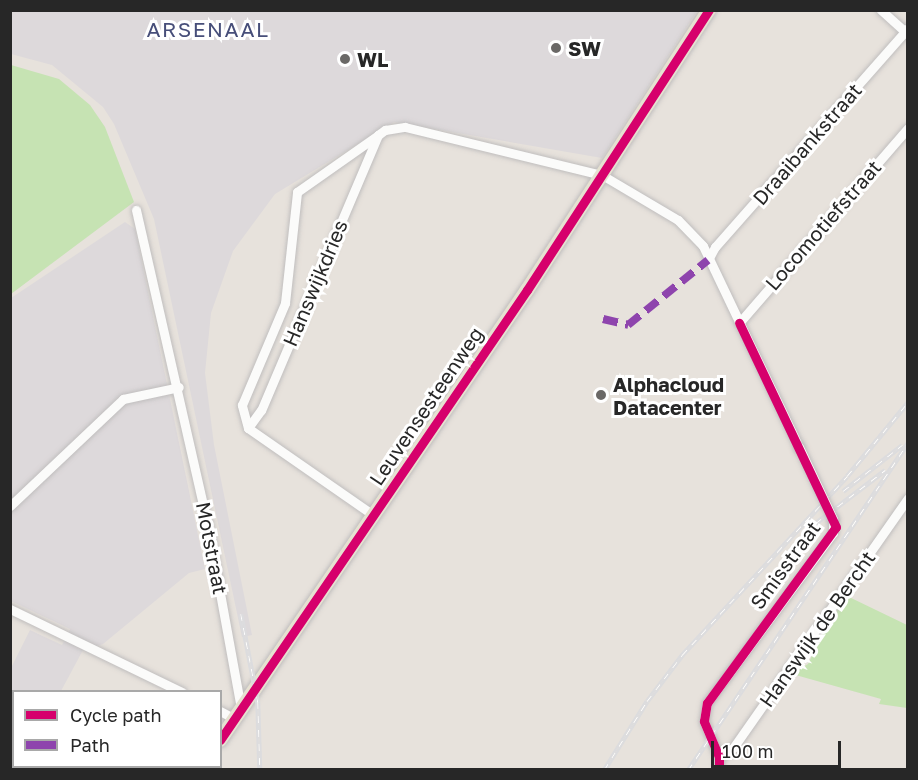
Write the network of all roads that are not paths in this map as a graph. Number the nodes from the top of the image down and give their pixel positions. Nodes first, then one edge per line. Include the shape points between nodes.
1 (709, 10) edge
2 (719, 10) edge
3 (881, 10) edge
4 (906, 31) edge
5 (659, 90) junction
6 (908, 128) edge
7 (378, 135) junction
8 (602, 175) junction
9 (136, 210) dead end
10 (708, 260) junction
11 (739, 323) junction
12 (179, 387) junction
13 (248, 428) junction
14 (908, 498) edge
15 (10, 506) edge
16 (373, 515) junction
17 (897, 515) junction
18 (908, 519) edge
19 (10, 609) edge
20 (178, 690) edge
21 (222, 711) edge
22 (238, 714) junction
23 (222, 737) edge
24 (719, 757) junction
25 (719, 770) edge

1 - 5 main road, Leuvensesteenweg
2 - 5 main road, Leuvensesteenweg via 667,87
3 - 4 street
4 - 10 street, Draaibankstraat via 715,247
5 - 8 main road, Leuvensesteenweg
6 - 11 street, Locomotiefstraat
7 - 8 street, Hanswijkdries via 405,127
7 - 13 street, Hanswijkdries via 261,410
7 - 13 street, Hanswijkdries via 297,192 285,303 242,405
8 - 10 street, Smisstraat via 688,227
8 - 16 main road, Leuvensesteenweg
9 - 12 street, Motstraat
10 - 11 street, Smisstraat
11 - 24 street, Smisstraat, bridge via 833,519 833,533 707,703 704,721
12 - 15 street via 123,399
12 - 22 street, Motstraat
13 - 16 street
14 - 17 street, Hanswijk de Bercht
16 - 22 main road, Leuvensesteenweg
17 - 18 street
17 - 24 street, Hanswijk de Bercht via 733,748
19 - 20 street
21 - 22 street
22 - 23 main road, Leuvensesteenweg
24 - 25 street

